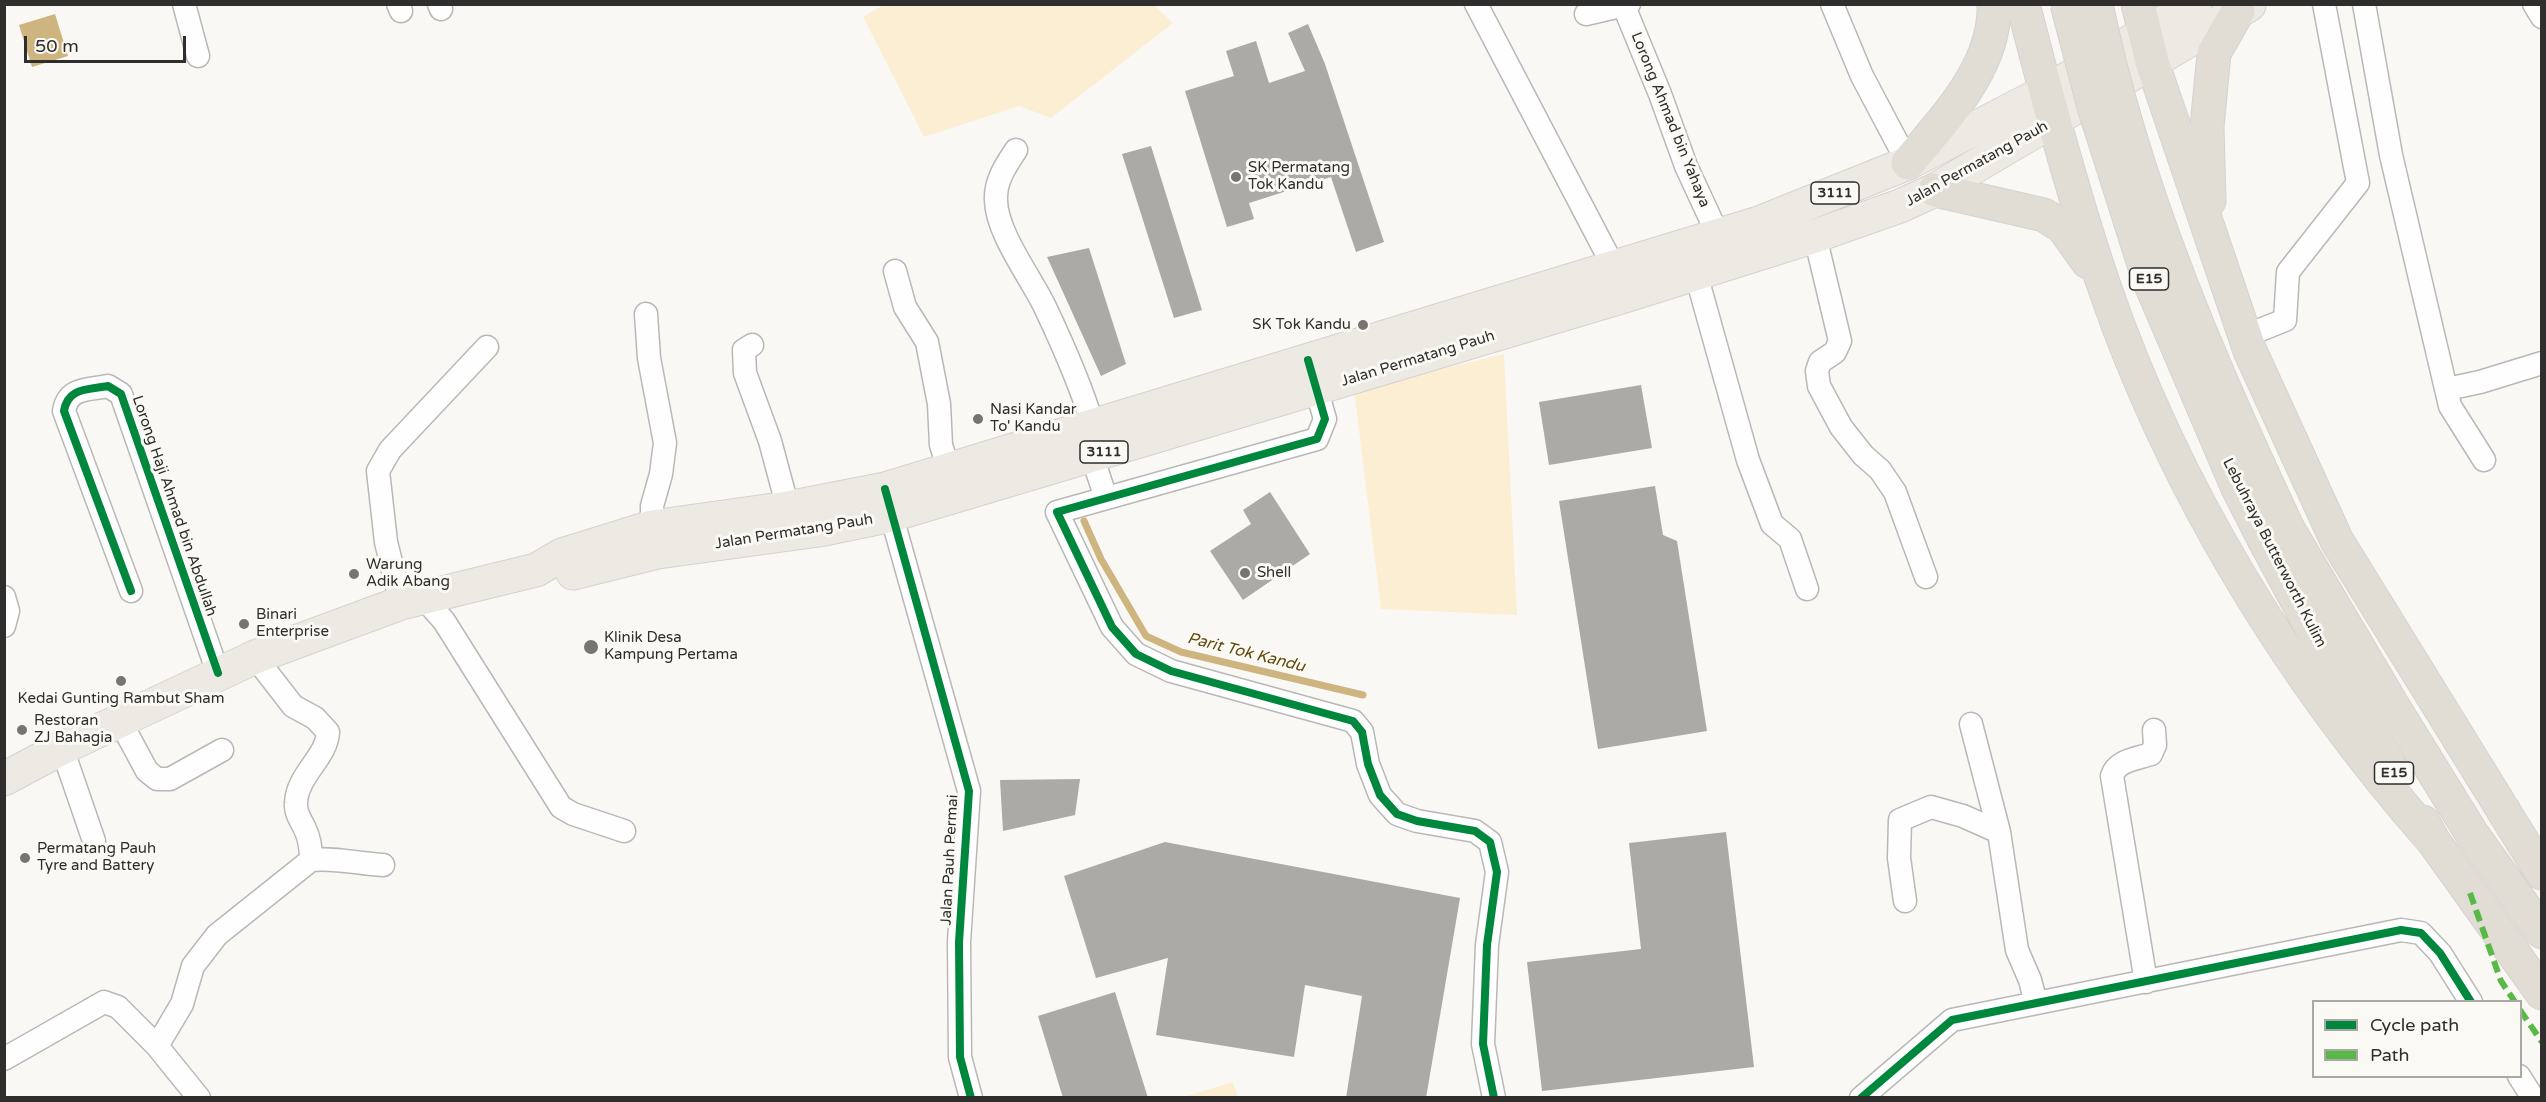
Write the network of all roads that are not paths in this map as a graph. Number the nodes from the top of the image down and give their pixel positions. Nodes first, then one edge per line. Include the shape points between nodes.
1 (184, 4) edge
2 (1476, 4) edge
3 (1832, 4) edge
4 (1994, 4) edge
5 (2023, 4) edge
6 (2067, 4) edge
7 (2096, 4) edge
8 (2195, 4) edge
9 (2324, 4) edge
10 (2364, 4) edge
11 (2534, 4) edge
12 (1626, 5) edge
13 (2244, 8) edge
14 (1586, 14) dead end
15 (2541, 17) edge
16 (2145, 33) edge
17 (198, 56) dead end
18 (2049, 106) junction
19 (1016, 150) dead end
20 (1908, 163) junction
21 (1935, 190) junction
22 (1718, 235) junction
23 (1815, 236) junction
24 (2214, 249) junction
25 (1614, 267) junction
26 (895, 271) dead end
27 (1696, 274) junction
28 (2103, 283) junction
29 (1628, 296) junction
30 (646, 314) dead end
31 (2245, 336) junction
32 (753, 345) dead end
33 (487, 347) dead end
34 (2541, 363) edge
35 (1312, 374) junction
36 (2447, 389) junction
37 (1092, 441) junction
38 (2484, 460) dead end
39 (949, 470) junction
40 (1106, 498) junction
41 (888, 502) junction
42 (788, 507) junction
43 (652, 527) junction
44 (2277, 535) junction
45 (536, 570) junction
46 (1926, 577) dead end
47 (1807, 589) dead end
48 (131, 591) dead end
49 (4, 597) edge
50 (412, 600) junction
51 (4, 626) edge
52 (255, 657) junction
53 (218, 673) junction
54 (120, 721) junction
55 (1971, 724) dead end
56 (2154, 730) dead end
57 (62, 748) junction
58 (222, 750) dead end
59 (4, 779) edge
60 (624, 831) dead end
61 (1999, 832) junction
62 (94, 841) dead end
63 (2434, 842) junction
64 (312, 860) junction
65 (383, 864) dead end
66 (2541, 873) edge
67 (1905, 901) dead end
68 (2541, 932) edge
69 (2146, 982) junction
70 (2541, 993) edge
71 (2470, 1000) edge
72 (2036, 1003) junction
73 (157, 1046) junction
74 (4, 1059) edge
75 (2520, 1078) edge
76 (199, 1098) edge
77 (972, 1098) edge
78 (1494, 1098) edge
79 (1861, 1098) edge
80 (2533, 1098) edge

1 - 17 street
2 - 25 street
3 - 20 street via 1862,76
4 - 20 highway via 1981,66 1949,114
5 - 18 highway
6 - 44 highway, Lebuhraya Butterworth Kulim / E15, bridge via 2095,110 2149,280 2237,486
7 - 44 highway, Lebuhraya Butterworth Kulim / E15, bridge via 2120,100 2173,266 2241,427
8 - 16 main road, Jalan Permatang Pauh / 3111
9 - 31 street via 2358,183 2288,272 2284,321
10 - 36 street via 2391,155
11 - 15 street
12 - 14 street
12 - 22 street, Lorong Ahmad bin Yahaya via 1686,166
13 - 16 main road, Jalan Permatang Pauh / 3111
13 - 24 highway via 2214,53 2207,127
16 - 18 main road, Jalan Permatang Pauh / 3111
16 - 24 highway
18 - 20 main road, Jalan Permatang Pauh / 3111
18 - 21 main road, Jalan Permatang Pauh / 3111
18 - 28 highway
19 - 37 street via 1002,169 996,199 1000,224 1045,307 1084,396
20 - 22 main road, Jalan Permatang Pauh / 3111 via 1759,223
21 - 23 main road, Jalan Permatang Pauh / 3111
21 - 28 highway via 2044,215 2063,227
22 - 25 main road, Jalan Permatang Pauh / 3111
23 - 27 main road, Jalan Permatang Pauh / 3111
23 - 46 street via 1840,341 1835,352 1820,362 1816,371 1819,386 1841,427 1895,492
24 - 31 highway
25 - 29 street
25 - 35 main road, Jalan Permatang Pauh / 3111
26 - 39 street via 904,307 927,342
27 - 29 main road, Jalan Permatang Pauh / 3111
27 - 47 street via 1748,460 1772,524 1790,539
28 - 63 highway via 2141,382 2227,554 2339,728
29 - 35 main road, Jalan Permatang Pauh / 3111
30 - 43 street via 649,358 665,443 652,506
31 - 66 highway via 2337,541
32 - 42 street via 744,350 745,373 770,441
33 - 50 street via 390,450 378,471 386,542
34 - 36 street
35 - 37 main road, Jalan Permatang Pauh / 3111
35 - 40 street via 1325,419 1317,440
36 - 38 street via 2450,406
37 - 39 main road, Jalan Permatang Pauh / 3111
37 - 40 street
37 - 41 main road, Jalan Permatang Pauh / 3111
39 - 41 main road, Jalan Permatang Pauh / 3111
40 - 78 street via 1057,512 1112,627 1136,654 1171,671 1353,721 1362,732 1368,765 1380,795 1397,814 1475,831 1490,842 1497,872 1487,945 1484,1044
41 - 42 main road, Jalan Permatang Pauh / 3111
41 - 45 main road, Jalan Permatang Pauh / 3111 via 819,530 658,552 565,575
41 - 77 street, Jalan Pauh Permai via 969,791 959,942 960,1057
42 - 43 main road, Jalan Permatang Pauh / 3111
43 - 45 main road, Jalan Permatang Pauh / 3111 via 562,555
44 - 63 highway, Lebuhraya Butterworth Kulim / E15 via 2350,699
44 - 68 highway, Lebuhraya Butterworth Kulim / E15 via 2472,834
45 - 50 main road, Jalan Permatang Pauh / 3111
48 - 53 street, Lorong Haji Ahmad bin Abdullah via 64,411 66,400 75,392 108,386 121,394
49 - 51 street via 8,610
50 - 52 main road, Jalan Permatang Pauh / 3111
50 - 60 street via 444,621 561,807
52 - 53 main road, Jalan Permatang Pauh / 3111
52 - 64 street via 293,706 315,718 328,732 327,744 304,777 296,802
53 - 54 main road, Jalan Permatang Pauh / 3111
54 - 57 main road, Jalan Permatang Pauh / 3111
54 - 58 street via 147,771 157,780 170,779
55 - 61 street
56 - 69 street via 2151,754 2119,764 2112,776
57 - 59 main road, Jalan Permatang Pauh / 3111
57 - 62 street
61 - 67 street via 1931,807 1900,820 1899,858
61 - 72 street via 2017,950
63 - 70 highway, Lebuhraya Butterworth Kulim / E15
64 - 65 street
64 - 73 street via 217,935 193,966 182,1004
69 - 71 street via 2401,930 2421,933 2440,952
69 - 72 street
72 - 79 street via 1952,1020
73 - 74 street via 118,1006 104,1002
73 - 76 street
75 - 80 street

